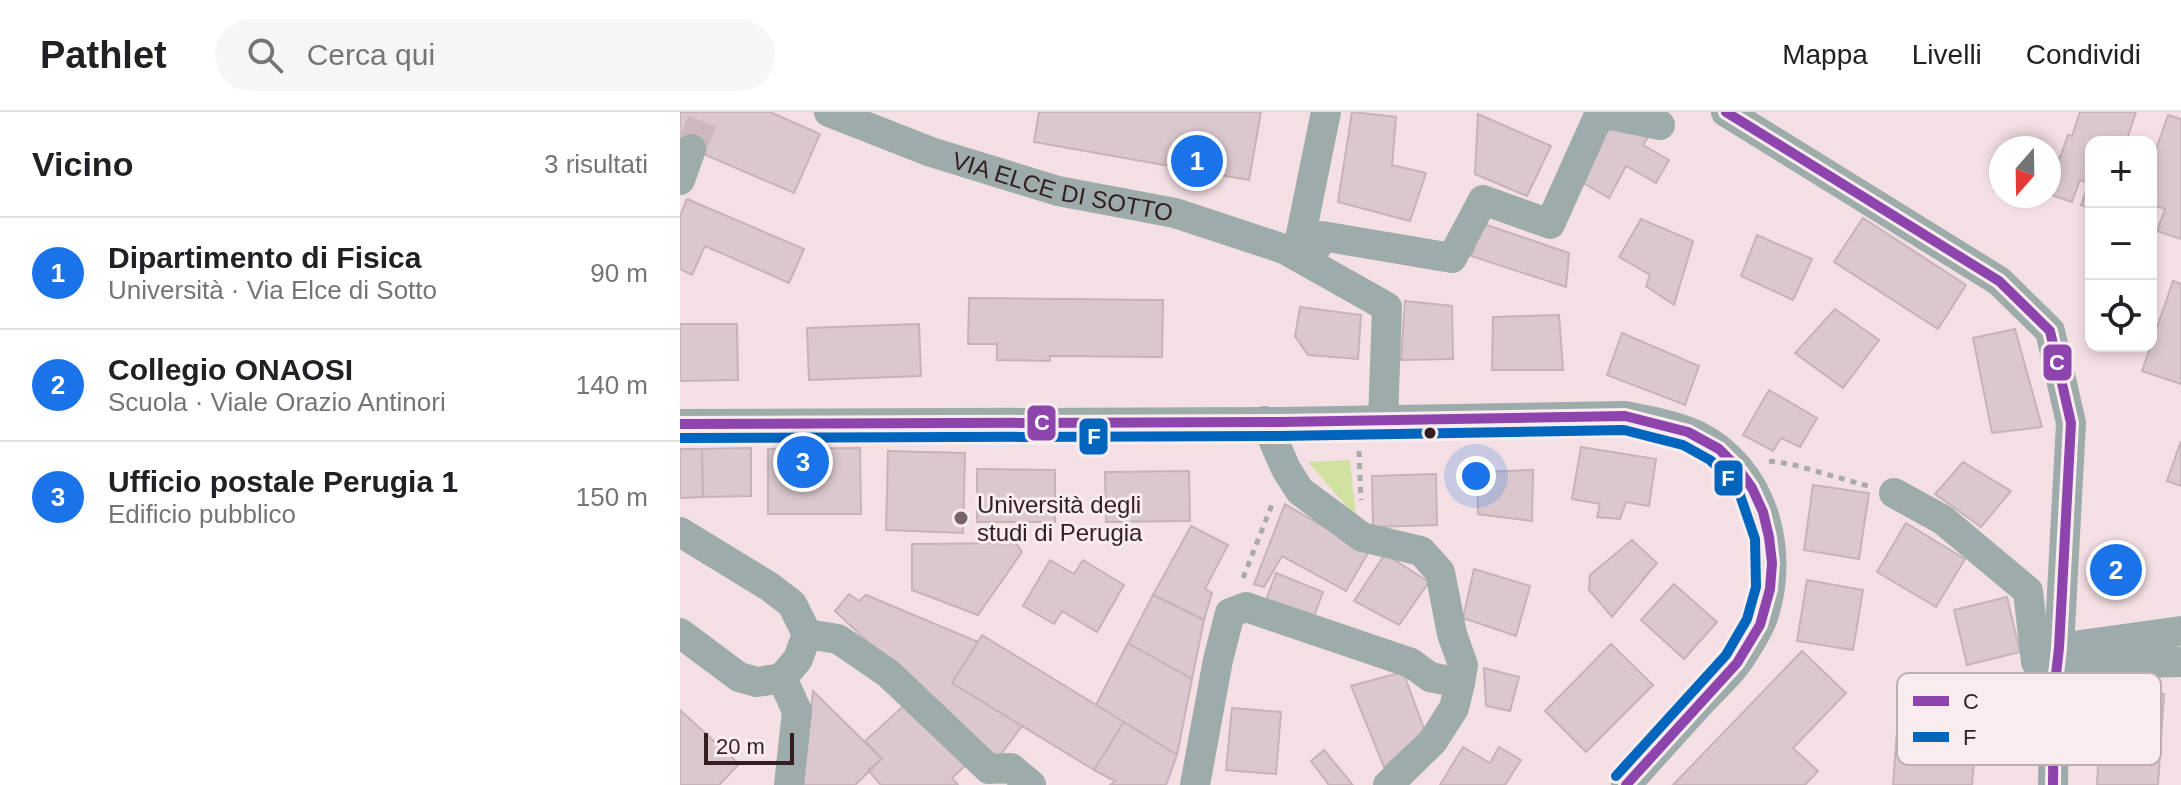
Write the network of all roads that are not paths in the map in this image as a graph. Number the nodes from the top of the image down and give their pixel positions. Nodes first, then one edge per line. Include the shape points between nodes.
1 (829, 112) edge
2 (1326, 112) edge
3 (1726, 112) edge
4 (1660, 125) dead end
5 (691, 149) tunnel mouth
6 (680, 180) edge
7 (1303, 258) junction
8 (1265, 421) junction
9 (1383, 421) junction
10 (680, 424) edge
11 (1894, 493) road end
12 (680, 532) edge
13 (2181, 631) edge
14 (680, 633) edge
15 (807, 634) junction
16 (2058, 655) junction
17 (2181, 662) edge
18 (2043, 673) edge
19 (2056, 673) edge
20 (782, 678) junction
21 (1460, 683) junction
22 (2053, 765) edge
23 (789, 785) edge
24 (1031, 785) edge
25 (1195, 785) edge
26 (1388, 785) edge
27 (1626, 785) edge
28 (2053, 785) edge

1 - 7 street, VIA ELCE DI SOTTO via 931,152 1058,191 1175,213
2 - 7 street
3 - 16 street via 1999,281 2050,331 2071,423
4 - 7 street via 1600,113 1550,224 1483,200 1452,258 1322,236
5 - 6 street
7 - 9 street, VIA ELCE DI SOTTO via 1387,307
8 - 9 street
8 - 10 street
8 - 21 street via 1300,491 1362,537 1421,551 1440,572 1463,665
9 - 27 street via 1625,416 1696,436 1752,467 1771,537 1773,574 1764,616 1739,660
11 - 18 street via 1943,520 2028,591 2036,662
12 - 15 street via 792,604
13 - 16 street
14 - 20 street via 739,677 757,682
15 - 20 street via 798,659
15 - 24 street via 838,639 889,674 989,769 1011,768
16 - 17 street via 2072,665
16 - 19 street
20 - 23 street via 797,711
21 - 25 street via 1430,677 1411,663 1246,607 1230,613
21 - 26 street via 1454,708 1433,741
22 - 28 street

